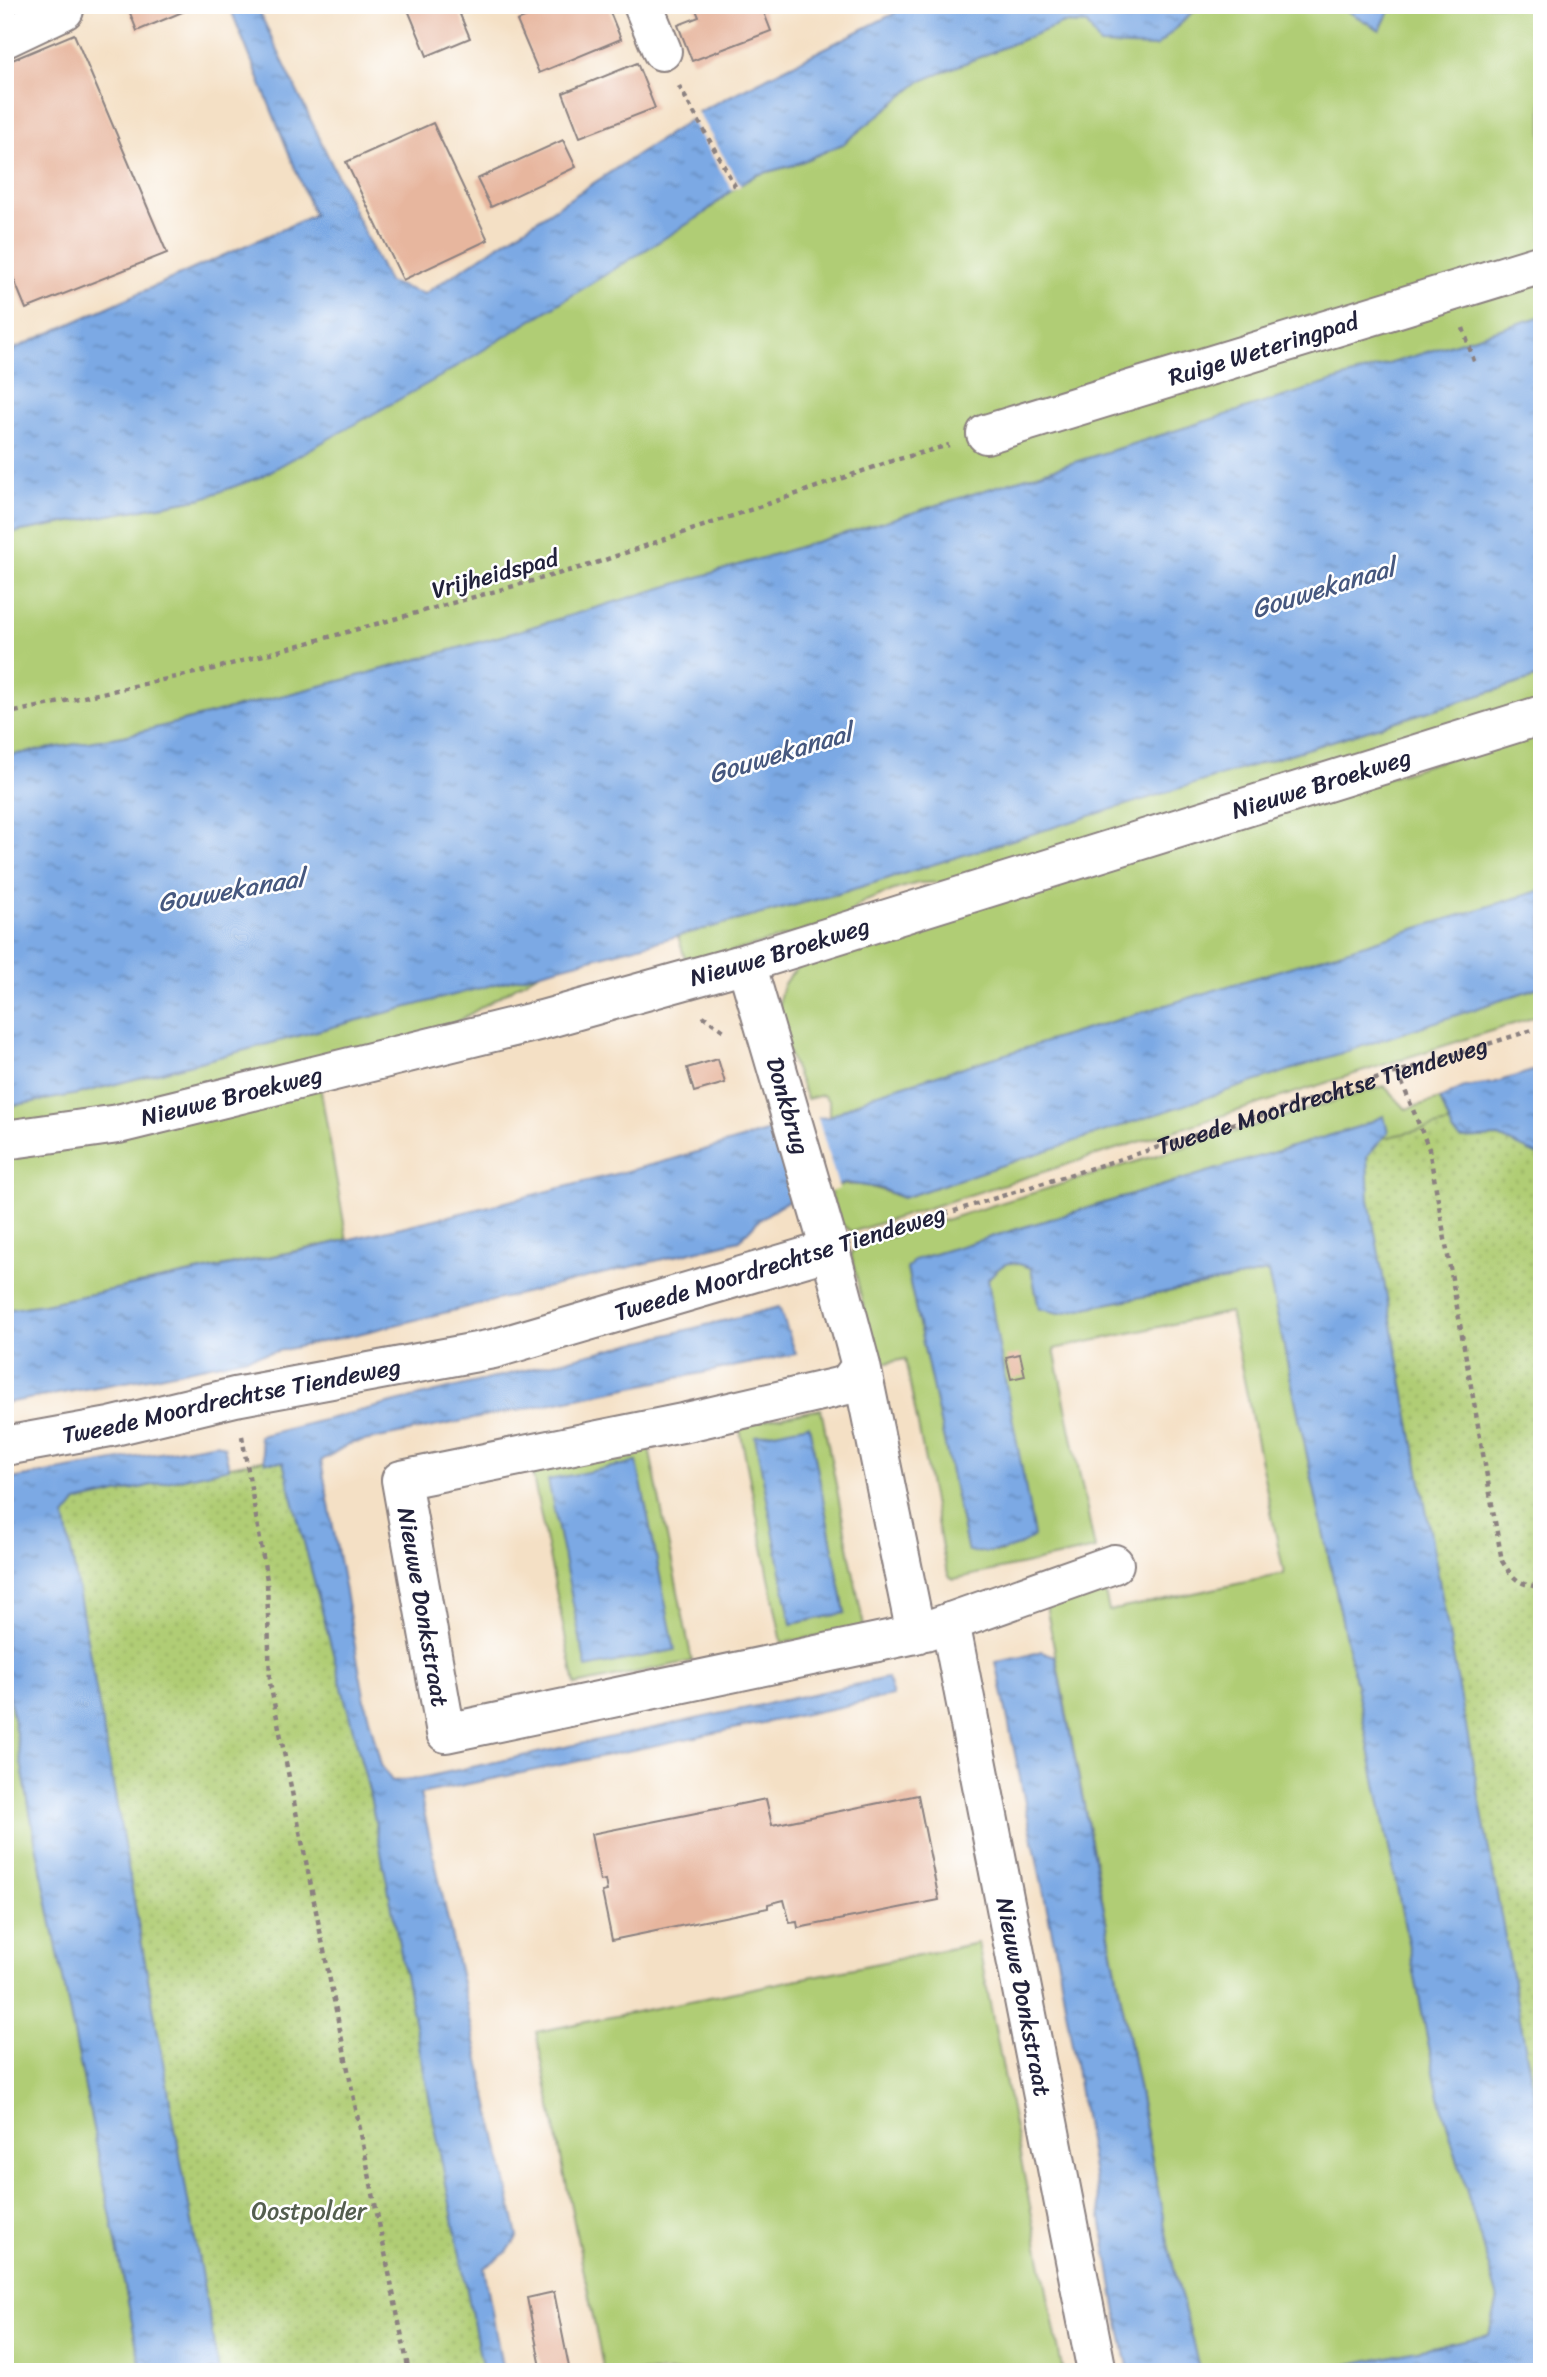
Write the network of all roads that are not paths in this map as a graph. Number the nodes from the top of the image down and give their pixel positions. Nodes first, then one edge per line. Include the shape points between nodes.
1 (62, 5) edge
2 (643, 5) edge
3 (5, 38) edge
4 (662, 51) road end
5 (1542, 264) edge
6 (986, 434) road end
7 (1542, 715) edge
8 (746, 963) junction
9 (5, 1140) edge
10 (825, 1234) junction
11 (861, 1366) junction
12 (5, 1446) edge
13 (1114, 1564) dead end
14 (933, 1628) junction
15 (1097, 2372) edge

1 - 3 street via 64,10
2 - 4 street
5 - 6 street, Ruige Weteringpad
7 - 8 street, Nieuwe Broekweg
8 - 9 street, Nieuwe Broekweg via 542,1020 118,1124
8 - 10 street, Donkbrug
10 - 11 street, Nieuwe Donkstraat
10 - 12 street, Tweede Moordrechtse Tiendeweg via 493,1349
11 - 14 street, Nieuwe Donkstraat
11 - 14 street, Nieuwe Donkstraat via 847,1385 401,1480 446,1733
13 - 14 street, Nieuwe Donkstraat
14 - 15 street, Nieuwe Donkstraat

